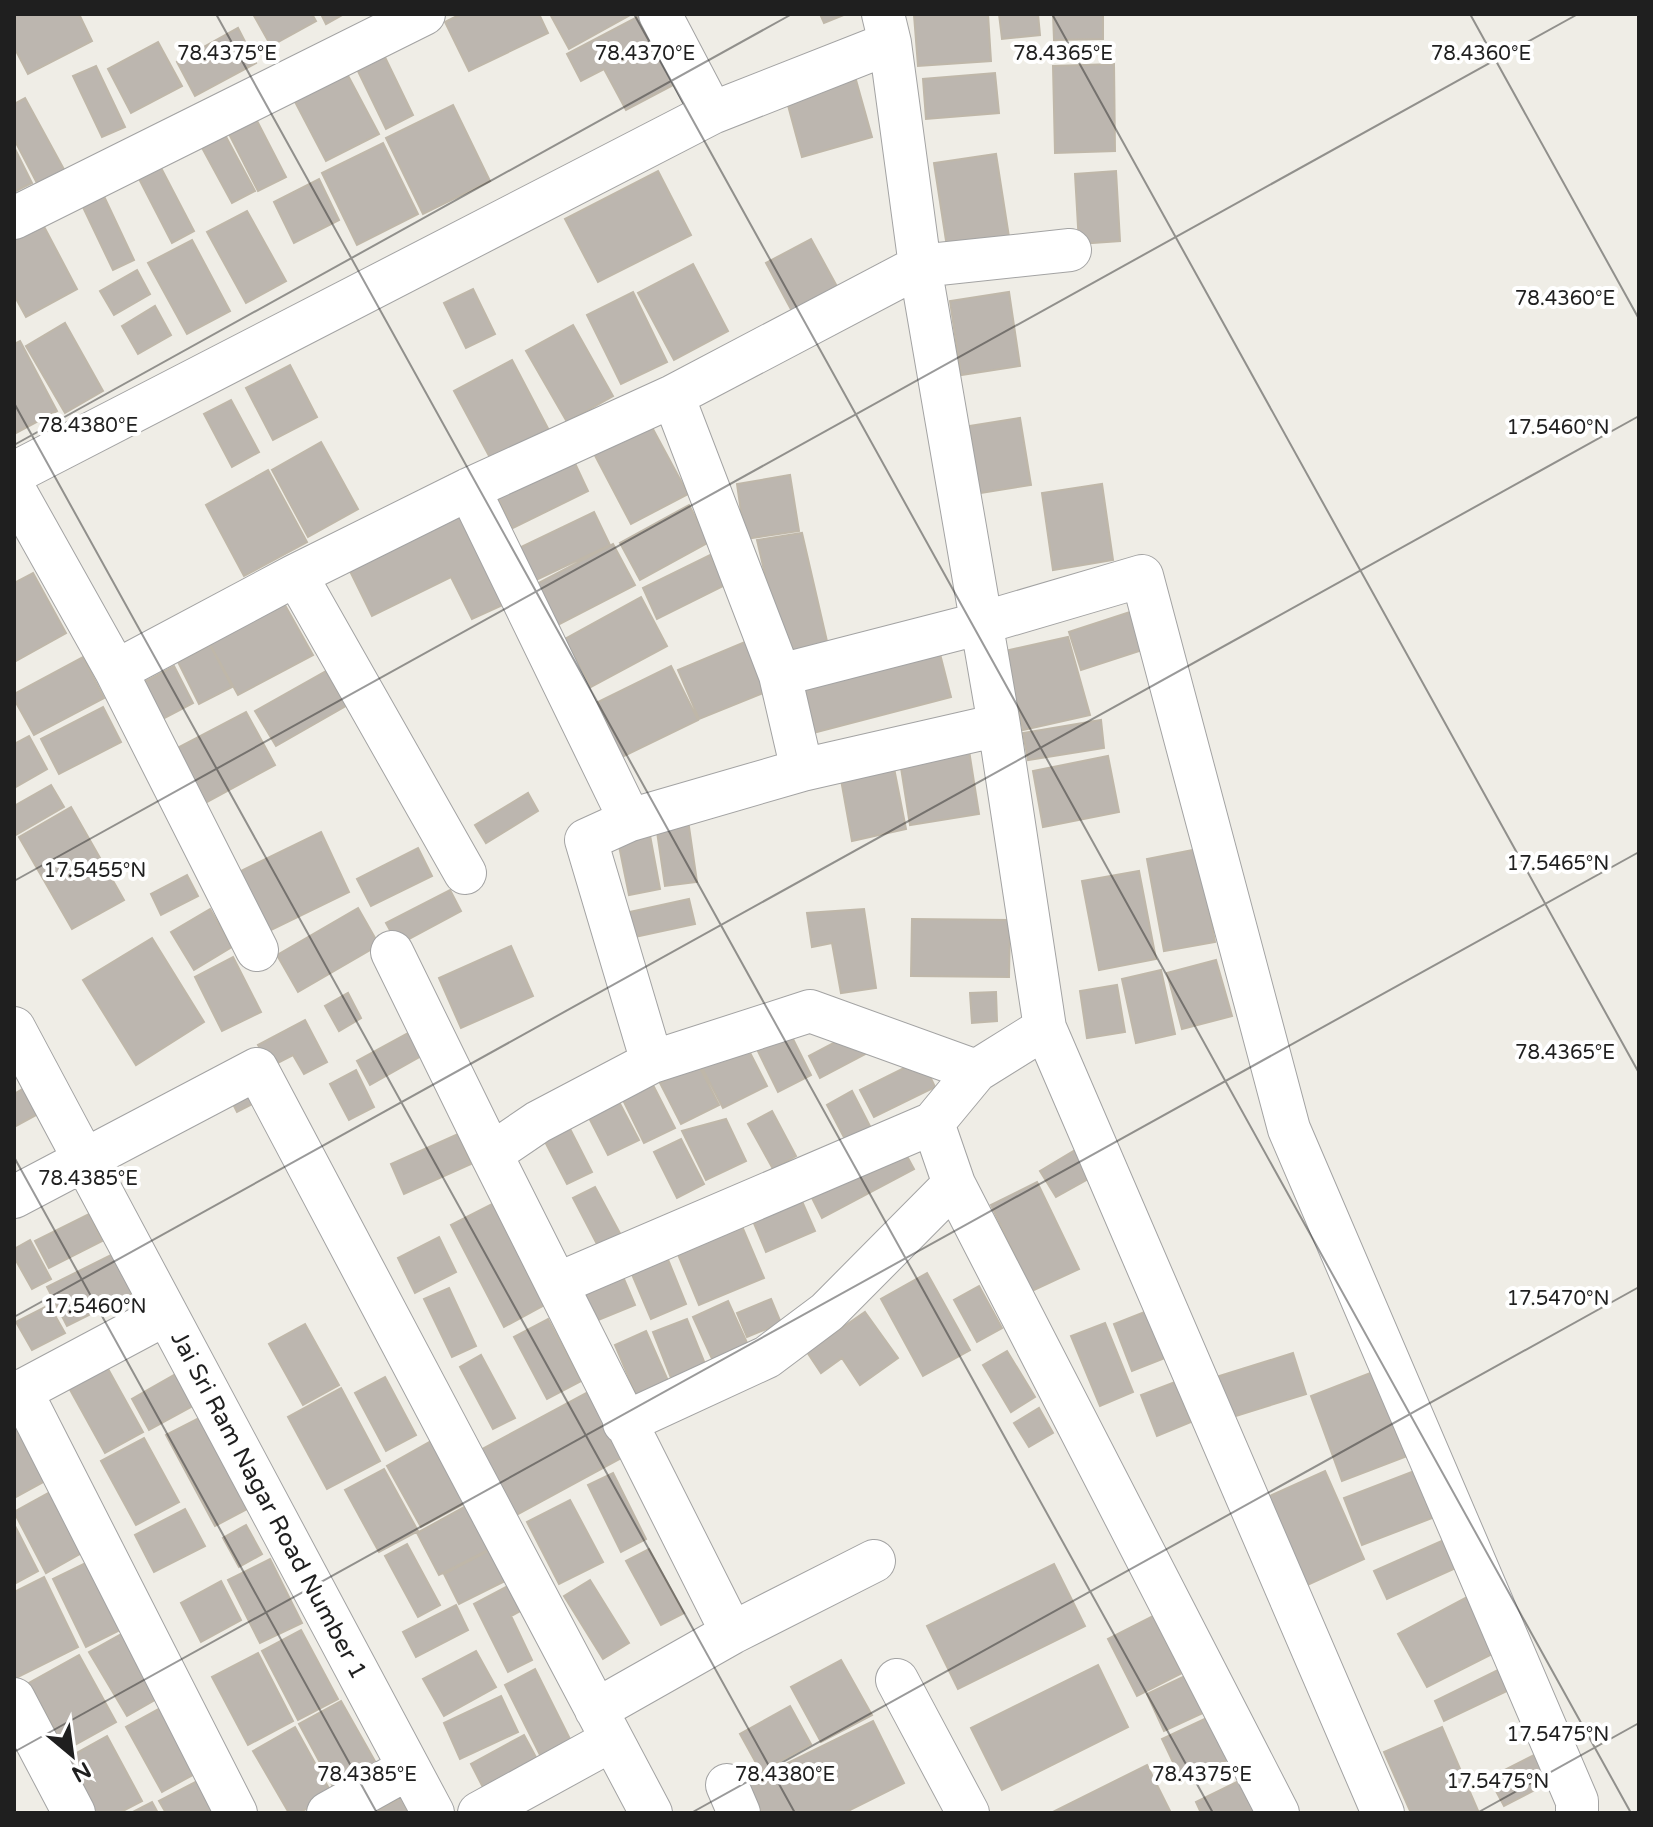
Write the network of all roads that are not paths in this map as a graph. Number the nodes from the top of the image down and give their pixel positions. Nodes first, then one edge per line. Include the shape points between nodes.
1 (424, 14) edge
2 (660, 14) edge
3 (887, 29) edge
4 (712, 113) junction
5 (14, 218) edge
6 (1070, 250) dead end
7 (920, 266) junction
8 (673, 396) junction
9 (14, 473) edge
10 (14, 489) edge
11 (469, 489) junction
12 (296, 575) junction
13 (982, 623) junction
14 (116, 671) junction
15 (780, 675) junction
16 (999, 725) junction
17 (802, 770) junction
18 (630, 820) junction
19 (465, 873) dead end
20 (257, 950) dead end
21 (392, 952) dead end
22 (14, 1028) edge
23 (1045, 1028) junction
24 (652, 1062) junction
25 (976, 1071) junction
26 (933, 1123) junction
27 (491, 1154) junction
28 (84, 1160) junction
29 (954, 1184) junction
30 (14, 1197) edge
31 (557, 1284) junction
32 (166, 1314) junction
33 (18, 1393) edge
34 (624, 1423) junction
35 (874, 1561) dead end
36 (732, 1633) junction
37 (897, 1680) dead end
38 (14, 1699) edge
39 (604, 1725) junction
40 (409, 1768) junction
41 (74, 1813) edge
42 (236, 1813) edge
43 (328, 1813) edge
44 (433, 1813) edge
45 (479, 1813) edge
46 (651, 1813) edge
47 (968, 1813) edge
48 (1278, 1813) edge
49 (1383, 1813) edge
50 (1577, 1813) edge

1 - 5 street
2 - 4 street
3 - 4 street
3 - 7 street
4 - 9 street
6 - 7 street
7 - 8 street
7 - 13 street
8 - 11 street
8 - 15 street
10 - 14 street
11 - 12 street
11 - 18 street
12 - 14 street
12 - 19 street
13 - 15 street
13 - 16 street
13 - 50 street via 1142,576 1289,1129 1577,1801
14 - 20 street
15 - 17 street
16 - 17 street
16 - 23 street
17 - 18 street
18 - 24 street via 586,840
21 - 27 street
22 - 28 street, Jai Sri Ram Nagar Road Number 1
23 - 25 street
23 - 49 street
24 - 25 street via 810,1011
24 - 27 street via 538,1122
25 - 26 street
26 - 29 street
26 - 31 street
27 - 31 street
28 - 30 street
28 - 32 street, Jai Sri Ram Nagar Road Number 1
28 - 39 street via 257,1069
29 - 34 street via 827,1312 767,1357
29 - 48 street
31 - 34 street
32 - 33 street
32 - 40 street, Jai Sri Ram Nagar Road Number 1
33 - 42 street
34 - 36 street
35 - 36 street
36 - 39 street
37 - 47 street
38 - 41 street
39 - 45 street
39 - 46 street
40 - 43 street
40 - 44 street, Jai Sri Ram Nagar Road Number 1

